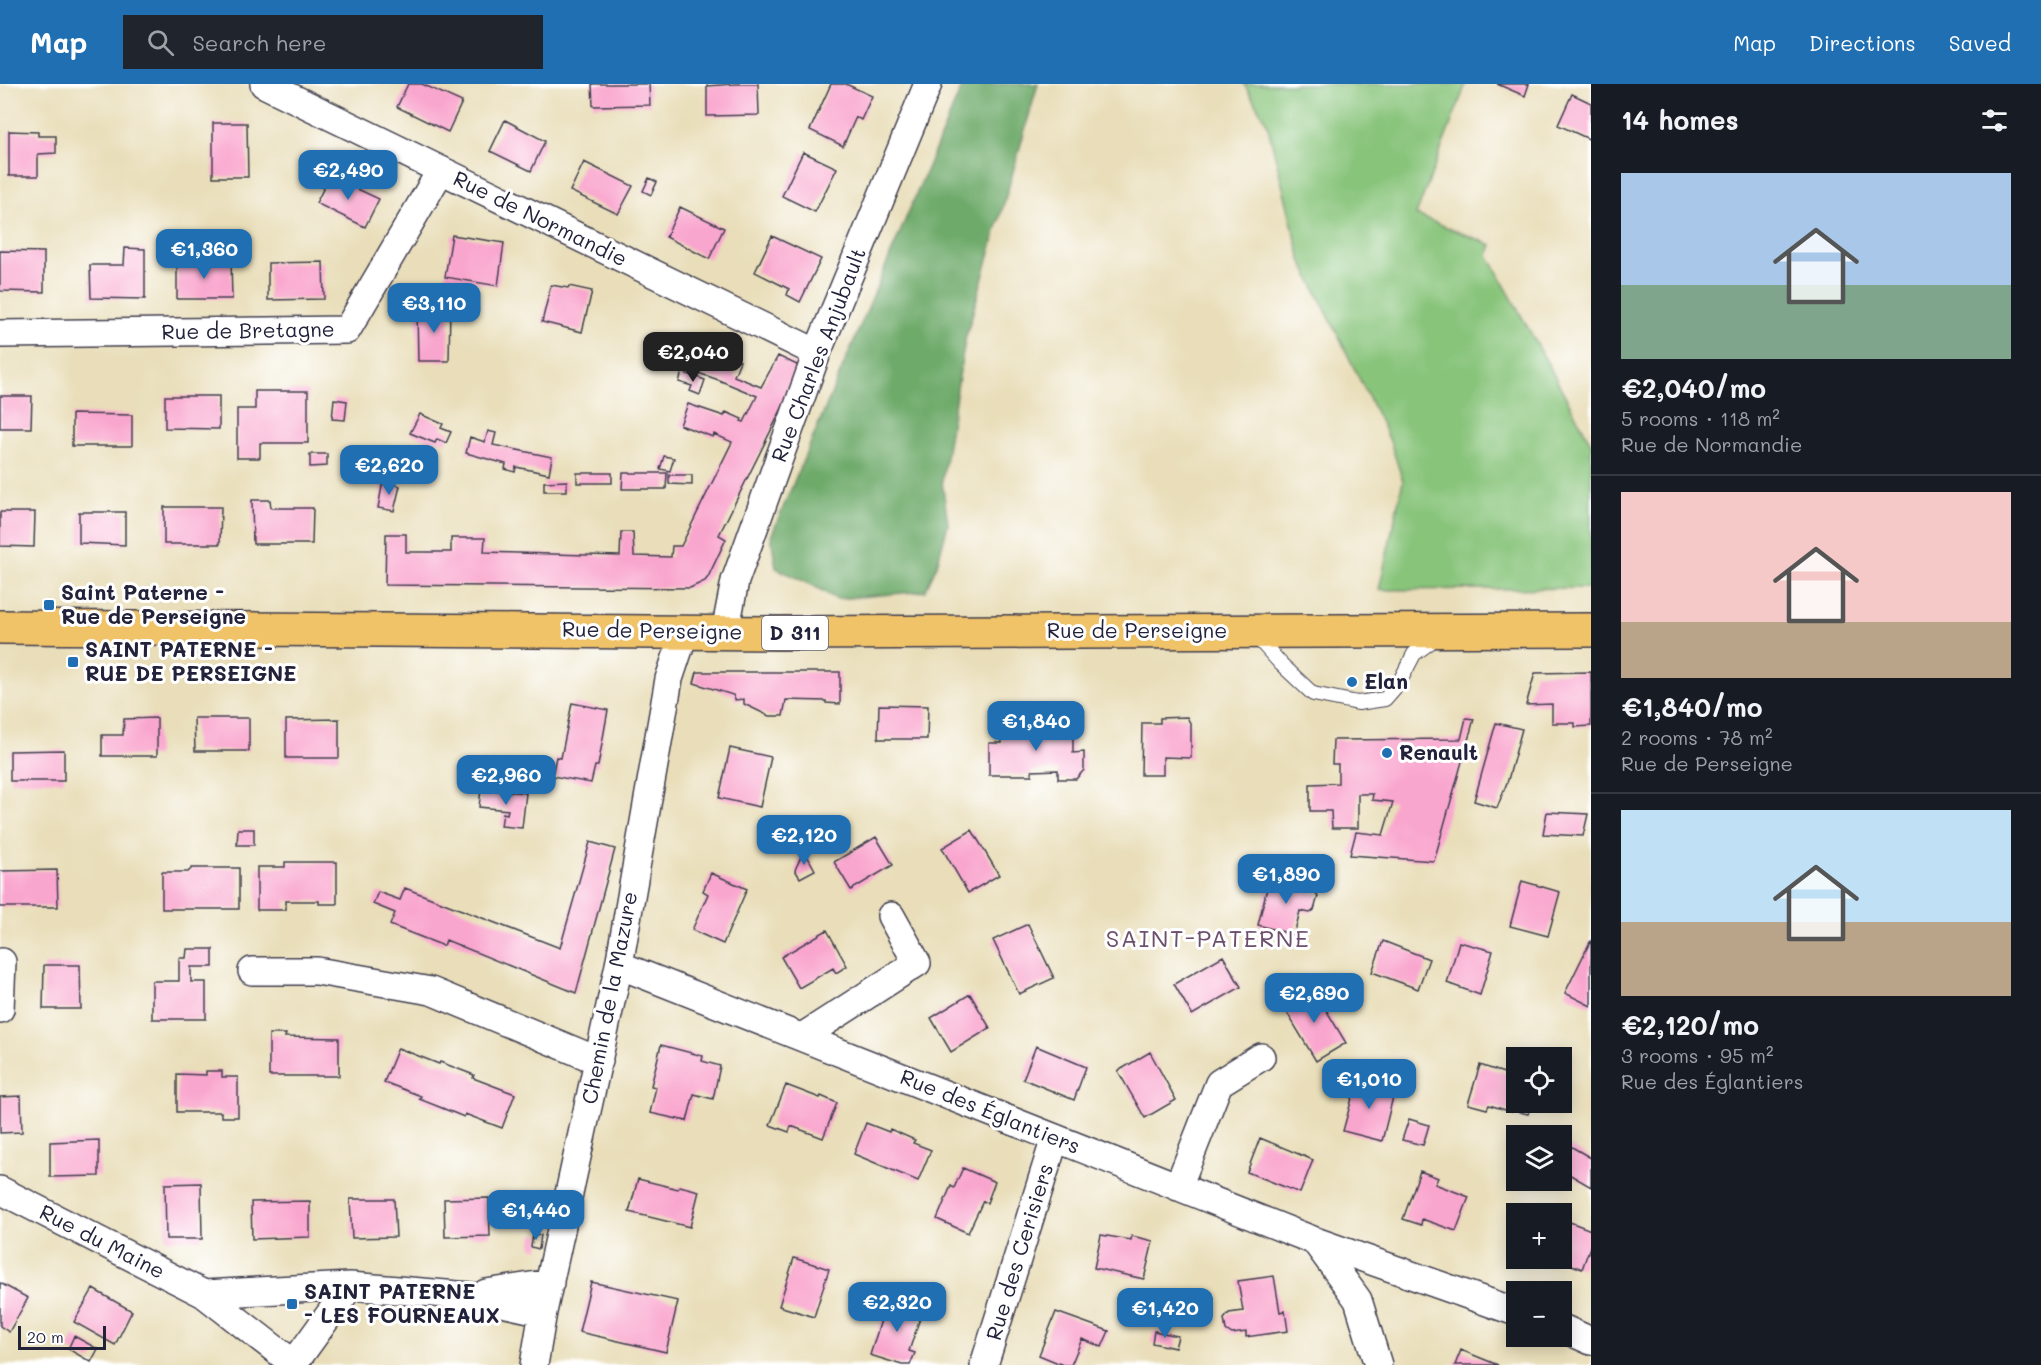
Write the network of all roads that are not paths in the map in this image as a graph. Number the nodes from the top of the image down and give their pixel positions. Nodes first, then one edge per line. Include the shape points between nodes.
1 (264, 84) edge
2 (928, 84) edge
3 (441, 170) junction
4 (0, 334) edge
5 (817, 353) junction
6 (0, 627) edge
7 (1447, 630) junction
8 (1591, 630) edge
9 (685, 631) junction
10 (1252, 631) junction
11 (725, 632) junction
12 (891, 916) dead end
13 (2, 962) dead end
14 (619, 965) junction
15 (252, 971) dead end
16 (0, 1009) edge
17 (802, 1037) junction
18 (1261, 1057) dead end
19 (599, 1061) junction
20 (1055, 1138) junction
21 (1178, 1186) junction
22 (0, 1190) edge
23 (1316, 1241) junction
24 (550, 1283) junction
25 (350, 1286) junction
26 (204, 1294) junction
27 (471, 1296) junction
28 (1506, 1308) edge
29 (543, 1312) junction
30 (1572, 1332) edge
31 (1591, 1341) edge
32 (293, 1364) edge
33 (534, 1365) edge
34 (984, 1365) edge
35 (1378, 1365) edge

1 - 3 street, Rue de Normandie
2 - 5 street, Rue Charles Anjubault
3 - 4 street, Rue de Bretagne via 347,330
3 - 5 street, Rue de Normandie
5 - 11 street, Rue Charles Anjubault via 735,581
6 - 9 main road, Rue de Perseigne / D 311
7 - 8 main road, Rue de Perseigne / D 311
7 - 10 main road, Rue de Perseigne / D 311
7 - 10 lane via 1414,654 1399,683 1385,699 1358,703 1313,694
9 - 11 main road, Rue de Perseigne / D 311
9 - 14 street, Chemin de la Mazure via 669,680
10 - 11 main road, Rue de Perseigne / D 311
12 - 17 street via 917,963
13 - 16 street
14 - 17 street, Rue des Églantiers
14 - 19 street, Chemin de la Mazure
15 - 19 street via 317,971 432,991
17 - 20 street, Rue des Églantiers
18 - 21 street via 1220,1083
19 - 24 street, Chemin de la Mazure
20 - 21 street, Rue des Églantiers
20 - 34 street, Rue des Cerisiers
21 - 23 street, Rue des Églantiers
22 - 26 street, Rue du Maine
23 - 28 street, Rue des Églantiers
23 - 35 street via 1358,1299
24 - 27 street
24 - 29 street, Chemin de la Mazure
25 - 26 street
25 - 27 street
25 - 32 street
26 - 32 street, Rue du Maine
27 - 29 street
29 - 33 street, Chemin de la Mazure
30 - 31 street

